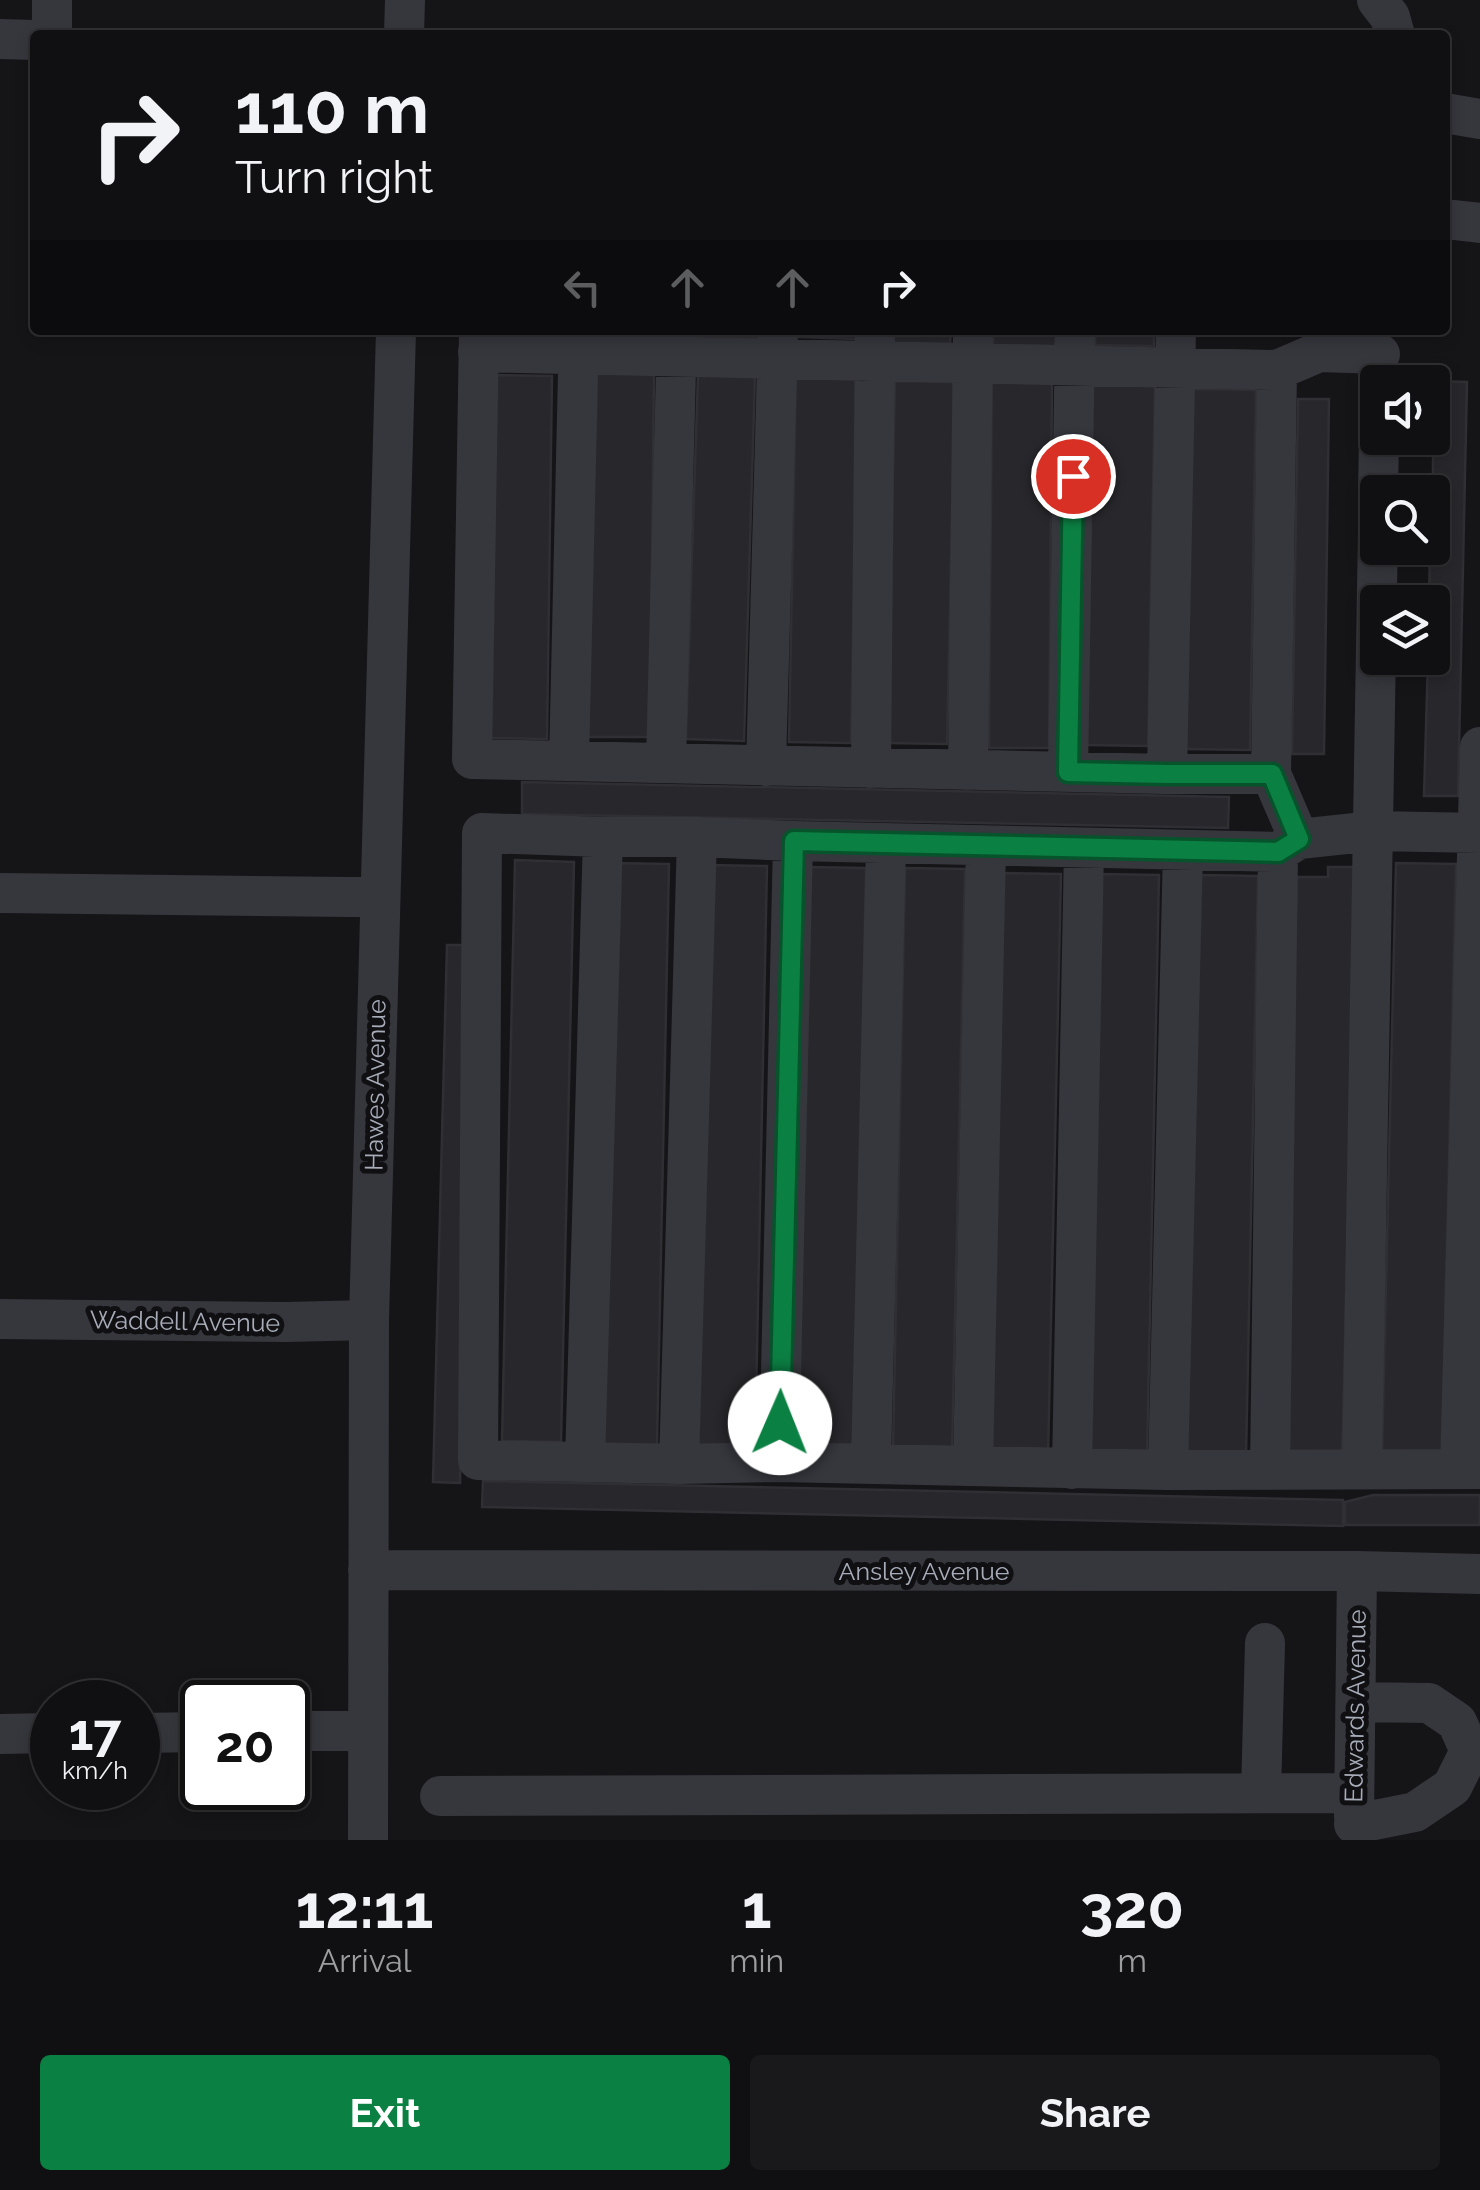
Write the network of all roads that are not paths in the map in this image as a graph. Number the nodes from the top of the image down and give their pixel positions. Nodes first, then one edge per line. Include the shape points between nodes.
1 (52, 0) edge
2 (405, 0) edge
3 (1377, 0) edge
4 (52, 30) edge
5 (404, 30) edge
6 (1394, 30) edge
7 (0, 40) edge
8 (30, 40) edge
9 (1450, 114) edge
10 (1480, 119) edge
11 (1450, 219) edge
12 (1480, 222) edge
13 (396, 335) edge
14 (478, 341) edge
15 (579, 342) edge
16 (676, 343) edge
17 (778, 344) edge
18 (875, 345) edge
19 (972, 346) edge
20 (1075, 348) edge
21 (1175, 349) edge
22 (1380, 356) edge
23 (1277, 370) junction
24 (1378, 565) edge
25 (1480, 747) edge
26 (569, 761) junction
27 (666, 764) junction
28 (766, 766) junction
29 (871, 768) junction
30 (968, 770) junction
31 (1068, 772) junction
32 (1167, 774) junction
33 (1272, 774) junction
34 (1374, 831) junction
35 (1479, 833) edge
36 (603, 837) junction
37 (696, 837) junction
38 (794, 841) junction
39 (886, 844) junction
40 (986, 846) junction
41 (1289, 846) junction
42 (1084, 848) junction
43 (1184, 850) junction
44 (0, 893) edge
45 (380, 895) junction
46 (0, 1318) edge
47 (370, 1320) junction
48 (586, 1462) junction
49 (779, 1462) junction
50 (679, 1464) junction
51 (871, 1464) junction
52 (973, 1466) junction
53 (1072, 1469) junction
54 (1362, 1469) junction
55 (1470, 1469) edge
56 (1168, 1470) junction
57 (1270, 1470) junction
58 (368, 1570) junction
59 (1358, 1571) junction
60 (1480, 1574) edge
61 (1265, 1643) dead end
62 (1356, 1702) junction
63 (368, 1730) junction
64 (310, 1731) edge
65 (30, 1733) edge
66 (0, 1734) edge
67 (1261, 1794) junction
68 (440, 1796) dead end
69 (1354, 1819) edge
70 (368, 1840) edge

1 - 4 street
2 - 5 street
3 - 6 street
7 - 8 street
9 - 10 street
11 - 12 street
13 - 45 street, Hawes Avenue
14 - 15 street
14 - 26 street via 472,759
15 - 16 street
15 - 26 street
16 - 17 street
16 - 27 street
17 - 18 street
17 - 28 street
18 - 19 street
18 - 29 street
19 - 20 street
19 - 30 street
20 - 21 street
20 - 31 street
21 - 23 street
21 - 32 street
22 - 23 street via 1319,352
23 - 33 street
24 - 34 street
25 - 35 street
26 - 27 street
27 - 28 street
28 - 29 street
29 - 30 street
30 - 31 street
31 - 32 street
32 - 33 street
33 - 41 street
34 - 35 street
34 - 41 street
34 - 54 street
35 - 55 street
36 - 37 street
36 - 48 street
36 - 48 street via 482,832 478,1460
37 - 38 street
37 - 50 street
38 - 39 street
38 - 49 street
39 - 40 street
39 - 51 street
40 - 42 street
40 - 52 street
41 - 43 street
41 - 57 street
42 - 43 street
42 - 53 street
43 - 56 street
44 - 45 street
45 - 47 street, Hawes Avenue
46 - 47 street, Waddell Avenue
47 - 58 street, Hawes Avenue
48 - 50 street
49 - 50 street
49 - 51 street
51 - 52 street
52 - 53 street
53 - 56 street
54 - 55 street
54 - 57 street
56 - 57 street
58 - 59 street, Ansley Avenue
58 - 63 street, Hawes Avenue
59 - 60 street, Ansley Avenue
59 - 62 street, Edwards Avenue
61 - 67 street
62 - 69 street, Edwards Avenue
62 - 69 street via 1428,1703 1457,1722 1470,1752 1452,1787 1414,1812
63 - 64 street
63 - 70 street, Hawes Avenue
65 - 66 street
67 - 68 street
67 - 69 street

